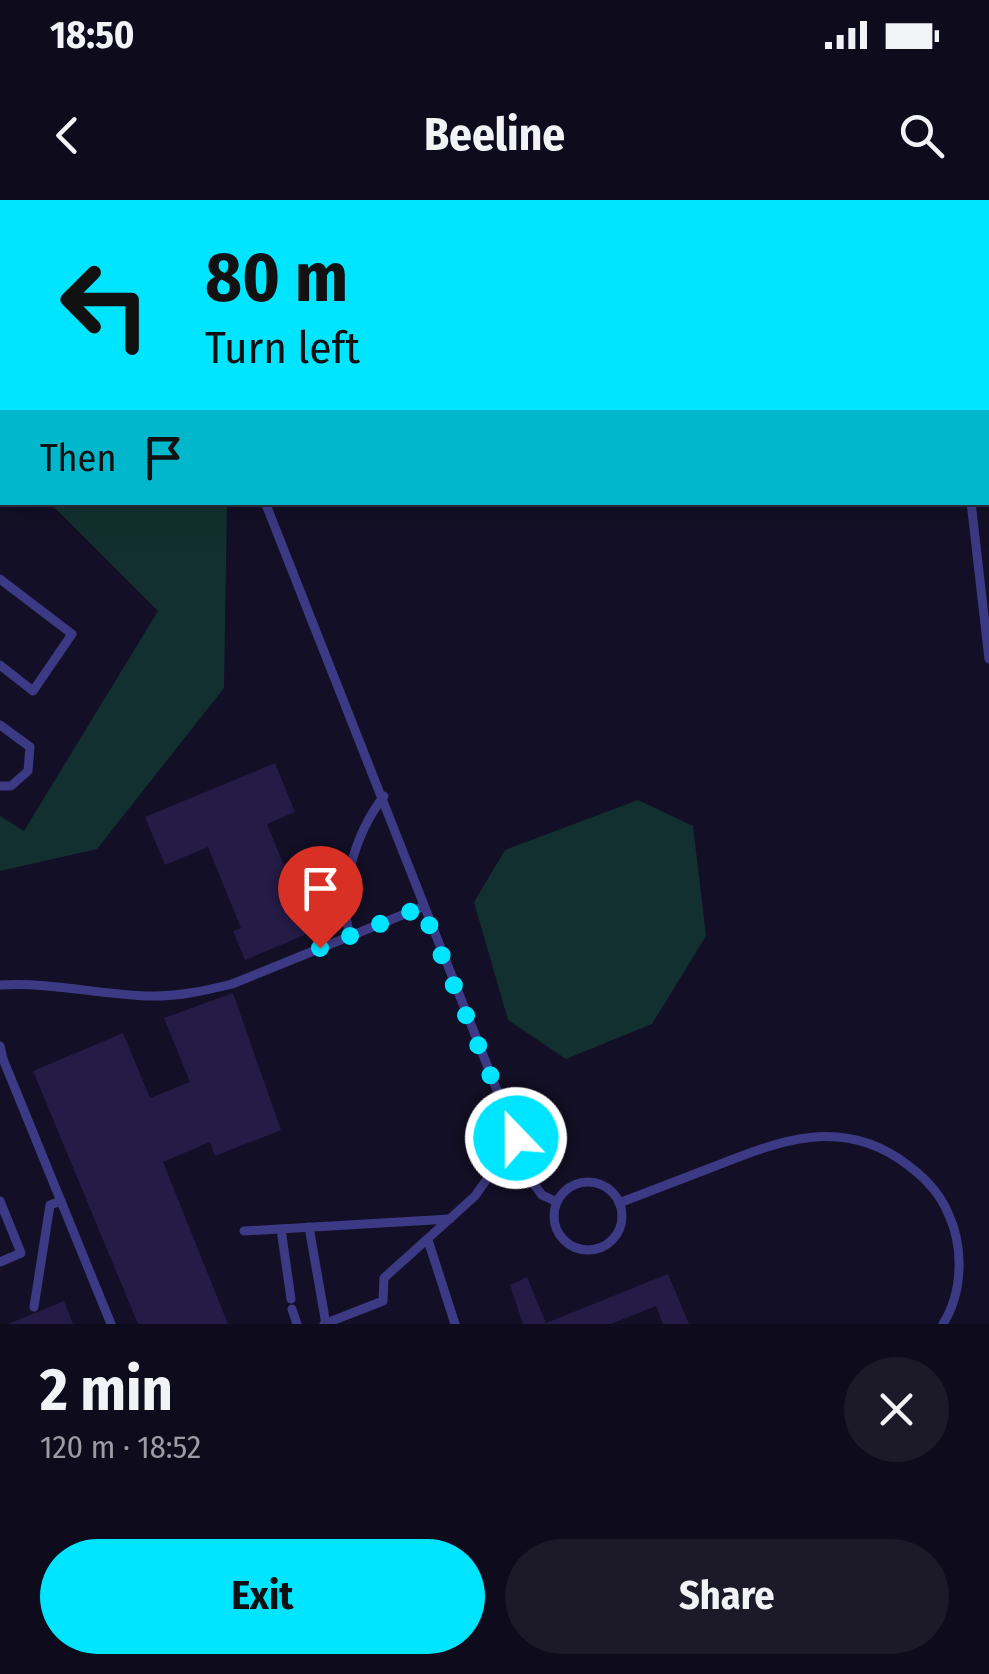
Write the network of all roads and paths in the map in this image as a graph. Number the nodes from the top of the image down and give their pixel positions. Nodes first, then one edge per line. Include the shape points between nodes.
1 (267, 505) edge
2 (971, 505) edge
3 (0, 579) edge
4 (989, 659) edge
5 (0, 664) edge
6 (0, 725) edge
7 (0, 786) edge
8 (384, 796) junction
9 (422, 907) junction
10 (350, 936) junction
11 (0, 985) edge
12 (0, 1046) edge
13 (516, 1138) junction
14 (0, 1201) edge
15 (61, 1201) junction
16 (557, 1202) junction
17 (619, 1204) junction
18 (450, 1219) junction
19 (309, 1227) junction
20 (281, 1228) junction
21 (244, 1231) dead end
22 (428, 1240) junction
23 (0, 1262) edge
24 (34, 1307) dead end
25 (111, 1324) edge
26 (297, 1324) edge
27 (325, 1324) edge
28 (455, 1324) edge
29 (943, 1324) edge

1 - 8 lane
2 - 4 lane
3 - 5 lane via 72,634 33,692
6 - 7 lane via 30,747 28,771 11,786
8 - 9 lane
8 - 10 lane via 369,815 354,860 345,902
9 - 10 lane
9 - 13 lane
10 - 11 lane via 232,984 183,994
12 - 15 lane
13 - 16 lane via 534,1184
13 - 18 lane via 476,1196
14 - 23 lane via 21,1253
15 - 24 lane via 50,1205
15 - 25 lane
16 - 17 lane via 564,1191 588,1182 612,1192
16 - 17 lane via 556,1228 563,1240 587,1250 600,1248 619,1230
17 - 29 lane via 785,1139 831,1136 878,1147 918,1172 948,1211 960,1264
18 - 19 lane
18 - 22 lane
19 - 20 lane
19 - 27 lane
20 - 21 lane
20 - 26 lane
22 - 27 lane via 384,1278 383,1301
22 - 28 lane

